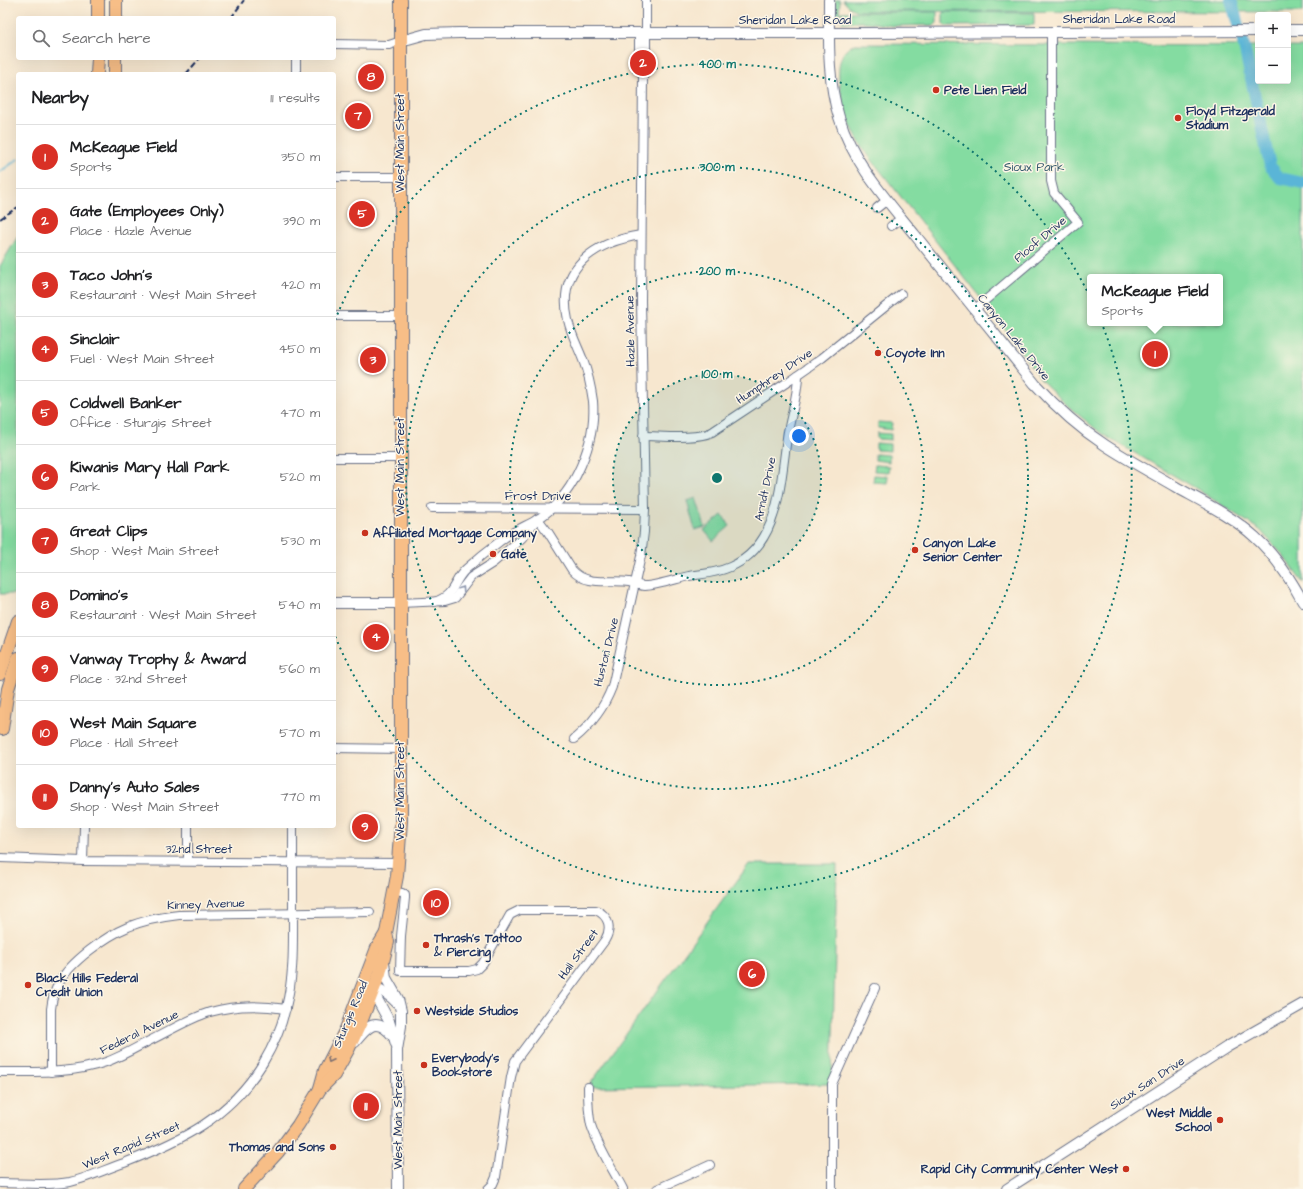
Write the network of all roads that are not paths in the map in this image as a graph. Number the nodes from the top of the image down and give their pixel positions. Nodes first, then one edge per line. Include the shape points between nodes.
1 (98, 0) edge
2 (116, 0) edge
3 (401, 0) edge
4 (646, 0) edge
5 (829, 0) edge
6 (98, 16) edge
7 (116, 16) edge
8 (1291, 30) edge
9 (1303, 30) edge
10 (1255, 31) edge
11 (643, 32) junction
12 (1051, 32) junction
13 (829, 33) junction
14 (401, 41) junction
15 (336, 44) edge
16 (98, 60) edge
17 (296, 60) edge
18 (97, 72) edge
19 (296, 72) edge
20 (336, 177) edge
21 (400, 177) junction
22 (887, 200) junction
23 (877, 208) dead end
24 (902, 218) junction
25 (891, 226) dead end
26 (641, 235) junction
27 (901, 294) dead end
28 (975, 309) junction
29 (336, 316) edge
30 (400, 316) junction
31 (798, 375) junction
32 (643, 436) junction
33 (336, 458) edge
34 (400, 458) junction
35 (432, 508) dead end
36 (551, 508) junction
37 (645, 509) junction
38 (538, 519) junction
39 (636, 584) junction
40 (400, 602) junction
41 (434, 602) junction
42 (1303, 602) edge
43 (336, 603) edge
44 (16, 627) edge
45 (16, 664) edge
46 (0, 674) edge
47 (16, 682) edge
48 (1, 733) edge
49 (574, 739) dead end
50 (336, 748) edge
51 (400, 748) junction
52 (84, 828) edge
53 (188, 828) edge
54 (293, 828) edge
55 (0, 858) edge
56 (83, 861) junction
57 (188, 861) junction
58 (293, 862) junction
59 (398, 863) junction
60 (394, 892) junction
61 (370, 912) dead end
62 (293, 914) junction
63 (384, 936) junction
64 (401, 936) junction
65 (385, 954) junction
66 (874, 988) dead end
67 (372, 992) junction
68 (358, 999) junction
69 (1303, 1004) edge
70 (286, 1009) junction
71 (401, 1011) junction
72 (395, 1039) junction
73 (349, 1048) junction
74 (397, 1050) junction
75 (0, 1072) edge
76 (51, 1072) junction
77 (588, 1087) dead end
78 (320, 1089) junction
79 (710, 1165) dead end
80 (0, 1183) edge
81 (244, 1189) edge
82 (398, 1189) edge
83 (488, 1189) edge
84 (623, 1189) edge
85 (657, 1189) edge
86 (832, 1189) edge
87 (1007, 1189) edge

1 - 6 main road
2 - 7 main road
3 - 14 main road, West Main Street
4 - 11 street, Hazle Avenue
5 - 13 street, Canyon Lake Drive
8 - 9 street
10 - 12 street, Sheridan Lake Road
11 - 13 street, Sheridan Lake Road
11 - 14 street, Sheridan Lake Road via 441,33
11 - 26 street, Hazle Avenue via 639,66 642,77
12 - 13 street, Sheridan Lake Road
12 - 28 street, Ploof Drive via 1051,181 1054,193 1078,222
13 - 22 street, Canyon Lake Drive via 831,76 846,138 858,160
14 - 15 street, Sheridan Lake Road via 389,45
14 - 21 main road, West Main Street
16 - 18 main road
17 - 19 street
20 - 21 street
21 - 30 main road, West Main Street
22 - 23 street
22 - 24 street, Canyon Lake Drive
24 - 25 street
24 - 28 street, Canyon Lake Drive
26 - 32 street, Hazle Avenue
26 - 36 street via 613,243 590,254 579,263 570,278 566,295 567,312 570,329 589,378 593,402 592,422 589,443 577,474 565,494
27 - 31 street, Humphrey Drive
28 - 42 street, Canyon Lake Drive via 1035,384 1061,410 1110,448 1224,514 1248,531 1281,566
29 - 30 street
30 - 34 main road, West Main Street
31 - 32 street, Humphrey Drive via 708,434 695,437
31 - 39 street, Arndt Drive via 796,400 788,430 775,512 769,528 757,546 744,560 724,569 651,585
32 - 37 street, Hazle Avenue
33 - 34 street
34 - 40 main road, West Main Street
35 - 36 street, Frost Drive
36 - 37 street, Frost Drive
36 - 38 street
37 - 39 street, Hazle Avenue via 643,547
38 - 39 street, Arndt Drive via 572,570 582,578
38 - 41 street via 505,537 466,569 450,593
41 -> 38 street via 455,598 471,577 493,563 522,538
39 - 49 street, Huston Drive via 610,692 591,723
40 - 41 street
40 - 43 street
40 - 51 main road, West Main Street
44 - 46 main road
45 - 48 main road via 8,689
47 - 48 main road
50 - 51 street
51 - 59 main road, West Main Street via 401,821
52 - 56 street
53 - 57 street
54 - 58 street, West Rapid Street
55 - 56 street, 32nd Street
56 - 57 street, 32nd Street
57 - 58 street, 32nd Street
58 - 59 street, 32nd Street
58 - 62 street, West Rapid Street
59 - 60 main road, West Main Street
60 - 63 main road, West Main Street
60 - 64 street, Hall Street via 404,895
61 - 62 street, Kinney Avenue
62 - 70 street, West Rapid Street via 292,970
62 - 76 street, Kinney Avenue via 169,916 138,923 105,939 68,971 55,990 52,999
63 - 64 street
63 - 65 main road, West Main Street via 388,942
63 - 67 street, West Main Street via 370,983
63 - 68 main road, Sturgis Road
64 - 83 street, Hall Street via 400,971 469,971 481,966 510,914 516,911 592,909 602,913 609,922 609,933 605,940 515,1061 496,1177
65 - 67 main road, Sturgis Road
65 - 71 street, West Main Street via 386,978 398,999
66 - 86 street via 832,1084
67 - 68 street
67 - 71 street via 381,990 388,994
67 - 72 street, West Main Street via 389,1021
67 - 73 main road, Sturgis Road
68 -> 78 main road, Sturgis Road via 325,1070
69 - 87 street, Sioux San Drive via 1227,1047
70 - 76 street, Federal Avenue via 246,1007 211,1012 106,1062
70 - 80 street, West Rapid Street via 272,1046 250,1082 231,1104 195,1130 171,1144 70,1182
71 - 74 street, West Main Street
72 - 73 street via 380,1025 372,1025
72 - 74 street, West Main Street
73 - 78 main road, Sturgis Road via 334,1075
74 - 82 street, West Main Street
75 - 76 street, Federal Avenue
77 - 84 street via 588,1104 595,1136
78 - 81 main road, Sturgis Road via 278,1152
79 - 85 street

